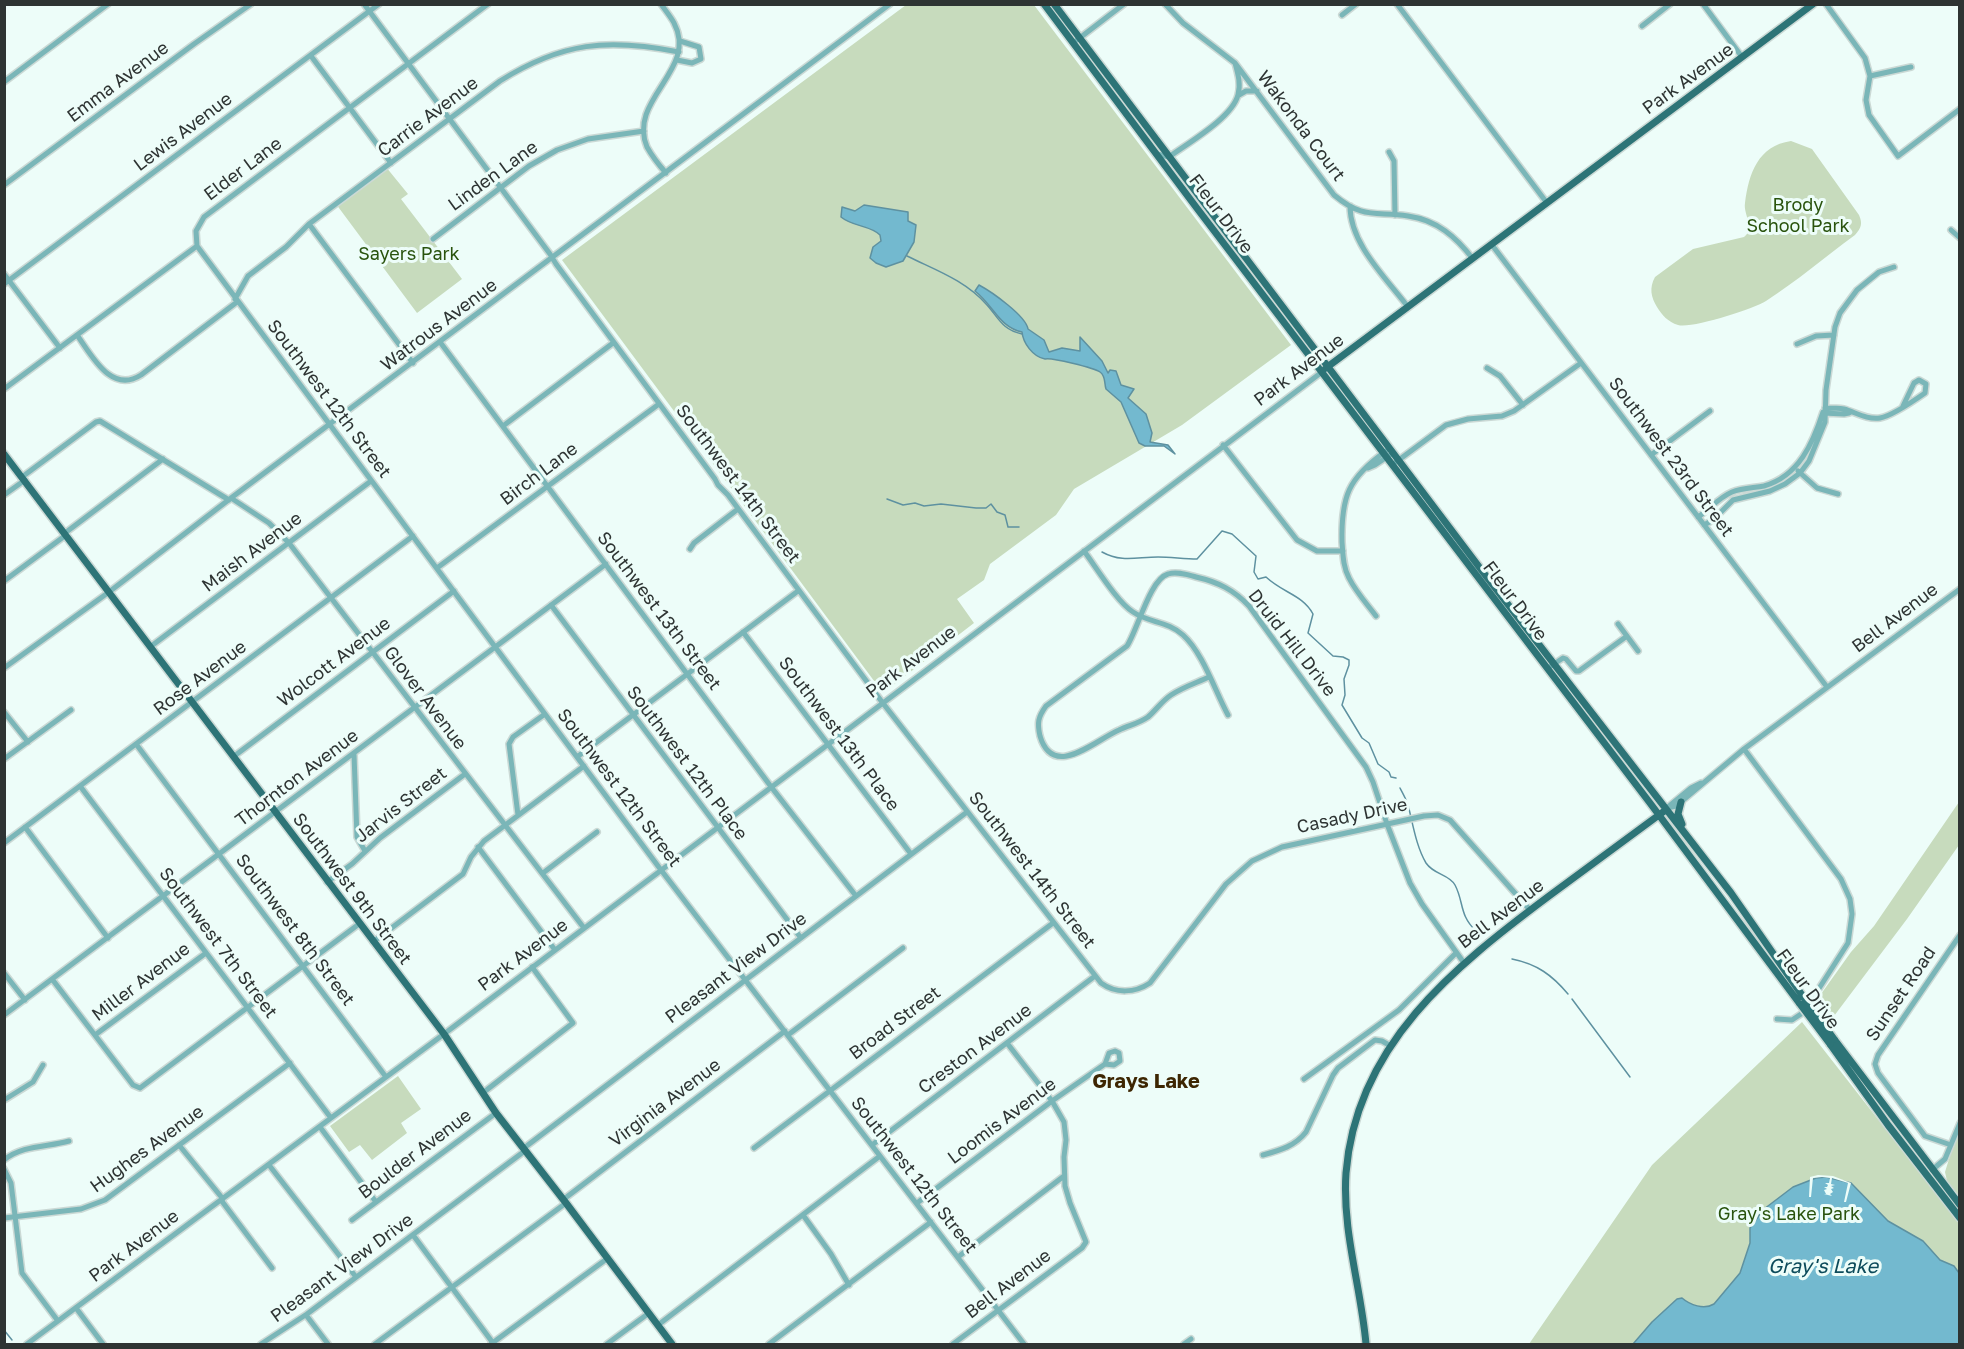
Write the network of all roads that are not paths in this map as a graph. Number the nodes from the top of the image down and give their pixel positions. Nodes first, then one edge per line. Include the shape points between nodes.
1 (108, 4) edge
2 (251, 4) edge
3 (364, 4) edge
4 (379, 4) edge
5 (488, 4) edge
6 (661, 4) edge
7 (890, 4) edge
8 (1044, 4) edge
9 (1054, 4) edge
10 (1124, 4) edge
11 (1165, 4) edge
12 (1356, 4) edge
13 (1397, 4) edge
14 (1670, 4) edge
15 (1703, 4) edge
16 (1813, 4) edge
17 (1826, 4) edge
18 (370, 12) junction
19 (1342, 15) dead end
20 (1642, 26) dead end
21 (1076, 40) junction
22 (680, 42) junction
23 (679, 52) junction
24 (311, 56) junction
25 (1742, 57) junction
26 (677, 60) junction
27 (1235, 63) junction
28 (409, 64) junction
29 (1911, 67) dead end
30 (1870, 76) junction
31 (4, 82) edge
32 (1257, 91) junction
33 (1238, 97) junction
34 (350, 108) junction
35 (1959, 109) edge
36 (450, 120) junction
37 (644, 131) junction
38 (1389, 152) dead end
39 (1157, 154) junction
40 (1169, 157) junction
41 (391, 164) junction
42 (666, 173) junction
43 (4, 185) edge
44 (501, 188) junction
45 (1547, 204) junction
46 (1350, 207) junction
47 (1395, 215) junction
48 (309, 224) junction
49 (1951, 231) dead end
50 (1959, 238) edge
51 (433, 239) dead end
52 (1492, 245) junction
53 (196, 246) junction
54 (553, 258) junction
55 (1473, 259) junction
56 (1894, 267) dead end
57 (4, 274) edge
58 (7, 282) edge
59 (236, 301) junction
60 (1408, 307) junction
61 (77, 335) junction
62 (1834, 335) junction
63 (440, 342) junction
64 (614, 342) junction
65 (1797, 344) dead end
66 (60, 348) junction
67 (412, 363) junction
68 (1581, 363) junction
69 (1487, 368) dead end
70 (1325, 369) junction
71 (4, 389) edge
72 (659, 404) junction
73 (1523, 405) junction
74 (1903, 406) junction
75 (1710, 411) dead end
76 (1824, 411) junction
77 (329, 425) junction
78 (503, 426) junction
79 (1223, 445) junction
80 (1388, 453) junction
81 (4, 454) edge
82 (1651, 455) junction
83 (163, 459) junction
84 (1395, 462) junction
85 (1794, 468) junction
86 (1800, 473) junction
87 (23, 478) junction
88 (371, 481) junction
89 (547, 486) junction
90 (1747, 488) junction
91 (4, 495) edge
92 (1838, 495) dead end
93 (1749, 496) junction
94 (230, 499) junction
95 (738, 509) junction
96 (1698, 517) junction
97 (1704, 525) junction
98 (66, 534) junction
99 (412, 536) junction
100 (289, 543) junction
101 (690, 549) dead end
102 (1084, 551) junction
103 (1343, 551) junction
104 (606, 564) junction
105 (437, 568) junction
106 (4, 581) edge
107 (1959, 589) edge
108 (454, 591) junction
109 (798, 591) junction
110 (109, 592) junction
111 (330, 598) junction
112 (551, 605) junction
113 (1376, 616) dead end
114 (1141, 617) junction
115 (1618, 624) dead end
116 (743, 632) junction
117 (1627, 636) junction
118 (150, 647) junction
119 (495, 647) junction
120 (1638, 651) dead end
121 (372, 653) junction
122 (1550, 667) junction
123 (4, 668) edge
124 (688, 674) junction
125 (1209, 677) junction
126 (1827, 687) junction
127 (192, 702) junction
128 (882, 702) junction
129 (414, 708) junction
130 (71, 710) dead end
131 (4, 712) edge
132 (545, 714) junction
133 (1228, 715) dead end
134 (633, 716) junction
135 (28, 742) junction
136 (136, 744) junction
137 (827, 744) junction
138 (1744, 749) junction
139 (354, 754) junction
140 (233, 757) junction
141 (578, 757) junction
142 (4, 759) edge
143 (584, 766) junction
144 (465, 774) junction
145 (1705, 781) junction
146 (80, 786) junction
147 (772, 786) junction
148 (1681, 802) junction
149 (1667, 808) junction
150 (967, 812) junction
151 (275, 813) junction
152 (1659, 814) junction
153 (518, 815) junction
154 (1387, 824) junction
155 (505, 825) junction
156 (25, 827) junction
157 (717, 827) junction
158 (597, 832) dead end
159 (1692, 842) junction
160 (4, 843) edge
161 (478, 847) junction
162 (365, 852) junction
163 (911, 854) junction
164 (219, 855) junction
165 (661, 870) junction
166 (543, 873) junction
167 (327, 882) junction
168 (164, 896) junction
169 (856, 896) junction
170 (1530, 910) junction
171 (1053, 922) junction
172 (359, 924) junction
173 (584, 928) junction
174 (1959, 935) edge
175 (108, 938) junction
176 (801, 938) junction
177 (373, 942) junction
178 (903, 948) dead end
179 (555, 950) junction
180 (206, 953) junction
181 (1456, 953) junction
182 (1464, 963) junction
183 (303, 966) junction
184 (532, 967) junction
185 (4, 972) edge
186 (1095, 976) junction
187 (52, 979) junction
188 (746, 980) junction
189 (25, 1000) junction
190 (1802, 1001) junction
191 (247, 1008) junction
192 (4, 1015) edge
193 (1777, 1019) dead end
194 (786, 1033) junction
195 (444, 1034) junction
196 (95, 1035) junction
197 (1832, 1042) junction
198 (1008, 1043) junction
199 (1389, 1045) junction
200 (290, 1063) junction
201 (1106, 1064) dead end
202 (43, 1065) dead end
203 (386, 1077) junction
204 (1304, 1080) dead end
205 (830, 1091) junction
206 (484, 1092) junction
207 (4, 1100) edge
208 (1052, 1101) junction
209 (496, 1113) junction
210 (331, 1118) junction
211 (1959, 1123) edge
212 (320, 1127) junction
213 (69, 1141) dead end
214 (179, 1145) junction
215 (872, 1145) junction
216 (1951, 1145) junction
217 (754, 1148) dead end
218 (525, 1149) junction
219 (1263, 1155) dead end
220 (880, 1156) junction
221 (4, 1160) edge
222 (269, 1164) junction
223 (4, 1169) edge
224 (1933, 1169) junction
225 (1926, 1175) junction
226 (1064, 1176) junction
227 (222, 1200) junction
228 (565, 1201) junction
229 (376, 1202) junction
230 (917, 1203) junction
231 (1959, 1205) edge
232 (803, 1215) junction
233 (14, 1216) junction
234 (4, 1218) edge
235 (1959, 1218) edge
236 (352, 1220) dead end
237 (931, 1222) junction
238 (412, 1235) junction
239 (958, 1257) junction
240 (608, 1258) junction
241 (272, 1268) dead end
242 (356, 1277) junction
243 (849, 1285) junction
244 (452, 1287) junction
245 (76, 1308) junction
246 (998, 1311) junction
247 (649, 1313) junction
248 (306, 1315) junction
249 (58, 1321) junction
250 (658, 1325) junction
251 (1191, 1339) dead end
252 (27, 1344) edge
253 (103, 1344) edge
254 (261, 1344) edge
255 (328, 1344) edge
256 (375, 1344) edge
257 (492, 1344) edge
258 (607, 1344) edge
259 (672, 1344) edge
260 (770, 1344) edge
261 (953, 1344) edge
262 (1024, 1344) edge
263 (1184, 1344) edge
264 (1366, 1344) edge

1 - 31 street
2 - 43 street, Emma Avenue
3 - 18 street, Southwest 14th Street
4 - 18 street, Lewis Avenue
5 - 28 street, Elder Lane
6 - 22 street via 674,23
7 - 42 street, Watrous Avenue
8 - 21 main road, Fleur Drive
9 - 21 main road, Fleur Drive
10 - 21 street
11 - 27 street, Wakonda Court
12 - 19 street
13 - 45 street
14 - 20 street
15 - 25 street
16 - 25 main road, Park Avenue
17 - 30 street via 1865,58
18 - 24 street, Lewis Avenue
18 - 28 street, Southwest 14th Street
21 - 39 main road, Fleur Drive
21 - 40 main road, Fleur Drive
22 - 23 street
22 - 26 street via 699,47 701,59 692,63
23 - 26 street
23 - 36 street, Carrie Avenue via 607,44 557,53 518,70
24 - 34 street
24 - 58 street, Lewis Avenue
25 - 45 main road, Park Avenue
26 - 37 street via 650,102
27 - 32 street, Wakonda Court
27 - 33 street via 1240,80
28 - 34 street, Elder Lane
28 - 36 street, Southwest 14th Street
29 - 30 street
30 - 35 street via 1866,100 1869,116 1898,156
32 - 33 street via 1246,91
32 - 46 street, Wakonda Court via 1334,195
33 - 40 street via 1225,115
34 - 41 street
34 - 53 street, Elder Lane via 204,217 196,231
36 - 41 street, Carrie Avenue
36 - 44 street, Southwest 14th Street
37 - 42 street via 646,144
37 - 44 street, Linden Lane via 588,139 557,150
38 - 47 street via 1394,161
39 - 40 street
39 - 70 main road, Fleur Drive
40 - 70 main road, Fleur Drive
41 - 48 street, Carrie Avenue
42 - 54 street, Watrous Avenue
44 - 51 street, Linden Lane
44 - 54 street, Southwest 14th Street
45 - 52 main road, Park Avenue
46 - 47 street, Wakonda Court via 1371,214
46 - 60 street via 1357,238
47 - 55 street, Wakonda Court via 1415,217 1441,228
48 - 59 street, Carrie Avenue via 248,276
48 - 67 street
49 - 50 street
52 - 55 main road, Park Avenue
52 - 68 street, Southwest 23rd Street
53 - 59 street, Southwest 12th Street
53 - 61 street
54 - 63 street, Watrous Avenue
54 - 64 street, Southwest 14th Street
55 - 60 main road, Park Avenue
56 - 62 street via 1879,272 1852,295 1840,314
57 - 58 street
58 - 66 street
59 - 61 street, Carrie Avenue via 141,375 127,381 112,378
59 - 77 street, Southwest 12th Street
60 - 70 main road, Park Avenue
61 - 66 street
62 - 65 street via 1816,336
62 - 76 street
63 - 67 street, Watrous Avenue
63 - 78 street, Southwest 13th Street
64 - 72 street, Southwest 14th Street
64 - 78 street
66 - 71 street
67 - 77 street, Watrous Avenue
68 - 73 street
68 - 82 street, Southwest 23rd Street
69 - 73 street via 1500,376
70 - 79 street, Park Avenue
70 - 80 main road, Fleur Drive
72 - 89 street, Birch Lane
72 - 95 street, Southwest 14th Street
73 - 84 street via 1502,416 1446,425
74 - 74 street via 1925,393 1926,384 1914,382
74 - 76 street via 1881,418 1845,410
75 - 82 street
76 - 85 street via 1812,442
76 - 86 street via 1825,422 1813,454
77 - 88 street, Southwest 12th Street
77 - 94 street, Watrous Avenue
78 - 89 street, Southwest 13th Street
79 - 102 street, Park Avenue
79 - 103 street via 1297,540 1317,551
80 - 84 main road, Fleur Drive
80 - 103 street via 1352,483 1342,516
81 - 87 main road, Southwest 9th Street
82 - 96 street, Southwest 23rd Street
83 - 87 street, Glover Avenue via 104,422 96,422
83 - 94 street, Glover Avenue
83 - 98 street
84 - 122 main road, Fleur Drive
85 - 86 street
85 - 90 street via 1777,480
86 - 92 street via 1817,488
86 - 93 street via 1777,488
87 - 91 street
87 - 98 main road, Southwest 9th Street
88 - 99 street, Southwest 12th Street
88 - 100 street, Maish Avenue
89 - 104 street, Southwest 13th Street
89 - 105 street, Birch Lane
90 - 93 street
90 - 96 street via 1724,496
93 - 97 street via 1733,500
94 - 100 street, Glover Avenue via 269,523
94 - 110 street, Watrous Avenue
95 - 101 street
95 - 109 street, Southwest 14th Street
96 - 97 street, Southwest 23rd Street
97 - 126 street, Southwest 23rd Street
98 - 106 street
98 - 110 main road, Southwest 9th Street
99 - 105 street, Southwest 12th Street
99 - 111 street, Rose Avenue
100 - 111 street, Glover Avenue
100 - 118 street, Maish Avenue
102 - 114 street via 1125,606
102 - 128 street, Park Avenue
103 - 113 street via 1348,577
104 - 112 street, Thornton Avenue
104 - 124 street, Southwest 13th Street
105 - 108 street, Southwest 12th Street
107 - 126 street, Bell Avenue
108 - 119 street, Southwest 12th Street
108 - 121 street, Wolcott Avenue
109 - 116 street
109 - 128 street, Southwest 14th Street
110 - 118 main road, Southwest 9th Street
110 - 123 street, Watrous Avenue
111 - 121 street, Glover Avenue
111 - 127 street, Rose Avenue
112 - 119 street, Thornton Avenue
112 - 134 street, Southwest 12th Place
114 - 125 street via 1166,623 1182,633
114 - 125 street, Druid Hill Drive via 1126,646 1040,713 1037,724 1046,750 1055,756 1084,750 1139,723 1172,695
114 - 154 street, Druid Hill Drive via 1157,582 1169,574 1211,580 1235,593 1254,613 1356,752 1373,782
115 - 117 street
116 - 124 street
116 - 137 street, Southwest 13th Place
117 - 120 street
117 - 122 street via 1579,671 1563,658
118 - 127 main road, Southwest 9th Street
119 - 129 street, Thornton Avenue
119 - 132 street, Southwest 12th Street
121 - 129 street, Glover Avenue
121 - 140 street, Wolcott Avenue
122 - 149 main road, Fleur Drive
122 - 152 main road, Fleur Drive
124 - 134 street
124 - 147 street, Southwest 13th Street
125 - 133 street
126 - 138 street, Bell Avenue
127 - 136 street, Rose Avenue
127 - 140 main road, Southwest 9th Street
128 - 137 street, Park Avenue
128 - 150 street, Southwest 14th Street
129 - 139 street, Thornton Avenue
129 - 144 street, Glover Avenue
130 - 135 street
131 - 135 street
132 - 141 street, Southwest 12th Street
132 - 153 street via 509,744
134 - 141 street
134 - 157 street, Southwest 12th Place
135 - 142 street
136 - 146 street, Rose Avenue
136 - 164 street, Southwest 8th Street
137 - 147 street, Park Avenue
137 - 163 street, Southwest 13th Place
138 - 145 street, Bell Avenue
138 - 193 street via 1841,879 1852,914 1848,943 1813,999 1797,1019
139 - 151 street, Thornton Avenue
139 - 162 street via 357,837
140 - 151 main road, Southwest 9th Street
141 - 143 street, Southwest 12th Street
143 - 153 street
143 - 165 street, Southwest 12th Street
144 - 155 street, Glover Avenue
144 - 162 street, Jarvis Street
145 - 148 street, Bell Avenue
145 - 149 street, Bell Avenue
146 - 156 street, Rose Avenue
146 - 168 street, Southwest 7th Street
147 - 157 street, Park Avenue
147 - 169 street, Southwest 13th Street
148 - 149 street, Bell Avenue
148 - 159 main road via 1678,817
149 - 152 main road, Bell Avenue
149 - 159 main road, Fleur Drive
150 - 163 street, Pleasant View Drive
150 - 171 street, Southwest 14th Street
151 - 164 street, Thornton Avenue
151 - 167 main road, Southwest 9th Street
152 - 170 main road, Bell Avenue
152 - 190 main road, Fleur Drive
153 - 155 street
154 - 170 street, Casady Drive via 1438,815 1450,820
154 - 181 street, Druid Hill Drive via 1410,883
154 - 186 street, Casady Drive via 1282,847 1261,856 1234,875 1150,983 1122,991 1108,987
155 - 161 street
155 - 166 street, Glover Avenue
156 - 160 street, Rose Avenue
156 - 175 street
157 - 165 street, Park Avenue
157 - 176 street, Southwest 12th Place
158 - 166 street
159 - 190 main road, Fleur Drive via 1731,893
161 - 177 street via 463,874
161 - 179 street
162 - 167 street, Jarvis Street
163 - 169 street, Pleasant View Drive
164 - 168 street, Thornton Avenue
164 - 183 street, Southwest 8th Street
165 - 173 street, Park Avenue
165 - 188 street, Southwest 12th Street
166 - 173 street, Glover Avenue
167 - 172 main road, Southwest 9th Street
168 - 175 street, Thornton Avenue
168 - 180 street, Southwest 7th Street
169 - 176 street, Pleasant View Drive
170 - 182 main road, Bell Avenue
171 - 186 street, Southwest 14th Street
171 - 205 street, Broad Street
172 - 177 main road, Southwest 9th Street
172 - 183 street
173 - 179 street, Park Avenue
174 - 216 street, Sunset Road via 1875,1064 1925,1136
175 - 187 street, Thornton Avenue
176 - 188 street, Pleasant View Drive
177 - 195 main road, Southwest 9th Street
178 - 194 street, Virginia Avenue
179 - 184 street, Park Avenue
180 - 191 street, Southwest 7th Street
180 - 196 street, Miller Avenue
181 - 182 street, Bell Avenue
181 - 204 street, Bell Avenue via 1399,1010
182 - 199 main road via 1410,1017
183 - 191 street
183 - 203 street, Southwest 8th Street
184 - 195 street, Park Avenue
184 - 206 street, Boulder Avenue via 572,1024
185 - 189 street
186 - 198 street, Creston Avenue
187 - 189 street, Thornton Avenue
187 - 196 street
188 - 194 street, Southwest 12th Street
188 - 218 street, Pleasant View Drive
189 - 192 street, Thornton Avenue
190 - 197 main road, Fleur Drive, bridge
191 - 196 street via 137,1088
191 - 200 street, Southwest 7th Street
194 - 205 street, Southwest 12th Street
194 - 228 street, Virginia Avenue
195 - 203 street, Park Avenue
195 - 206 main road, Southwest 9th Street
197 - 224 main road, Fleur Drive
197 - 225 main road, Fleur Drive
198 - 208 street
198 - 215 street, Creston Avenue
199 - 219 street via 1375,1040 1338,1068 1301,1139 1285,1149
199 - 264 main road via 1356,1120 1346,1173 1348,1226
200 - 210 street, Southwest 7th Street
200 - 214 street, Hughes Avenue
201 - 208 street, Loomis Avenue
202 - 207 street via 33,1082
203 - 210 street, Park Avenue
205 - 215 street, Southwest 12th Street
205 - 217 street, Broad Street
206 - 209 main road, Southwest 9th Street
208 - 226 street via 1065,1128
208 - 230 street, Loomis Avenue
209 - 218 main road, Southwest 9th Street
209 - 229 street, Boulder Avenue
210 - 212 street, Park Avenue
211 - 216 street
212 - 222 street, Park Avenue
212 - 229 street
213 - 221 street via 26,1149
214 - 227 street
214 - 233 street, Hughes Avenue via 98,1204
215 - 220 street, Southwest 12th Street
216 - 224 street via 1945,1159
218 - 228 main road, Southwest 9th Street
218 - 238 street, Pleasant View Drive
220 - 230 street, Southwest 12th Street
220 - 232 street
222 - 227 street, Park Avenue
222 - 242 street
223 - 233 street via 11,1183
224 - 225 street
224 - 231 main road, Fleur Drive
225 - 235 main road, Fleur Drive
226 - 239 street
226 - 246 street, Bell Avenue via 1085,1239 1082,1248
227 - 241 street
227 - 245 street, Park Avenue
228 - 240 main road, Southwest 9th Street
228 - 244 street, Virginia Avenue
229 - 236 street, Boulder Avenue
230 - 237 street, Southwest 12th Street
232 - 243 street
232 - 250 street
233 - 234 street, Hughes Avenue
233 - 249 street via 22,1273
237 - 239 street, Southwest 12th Street
237 - 243 street
238 - 242 street, Pleasant View Drive
238 - 244 street
239 - 246 street, Southwest 12th Street
240 - 247 main road, Southwest 9th Street
240 - 257 street
242 - 248 street, Pleasant View Drive
243 - 260 street
244 - 256 street, Virginia Avenue
244 - 257 street
245 - 249 street, Park Avenue
245 - 253 street
246 - 261 street, Bell Avenue
246 - 262 street, Southwest 12th Street
247 - 250 main road, Southwest 9th Street
247 - 258 street
248 - 254 street, Pleasant View Drive
248 - 255 street
249 - 252 street, Park Avenue
250 - 259 main road, Southwest 9th Street
251 - 263 street

